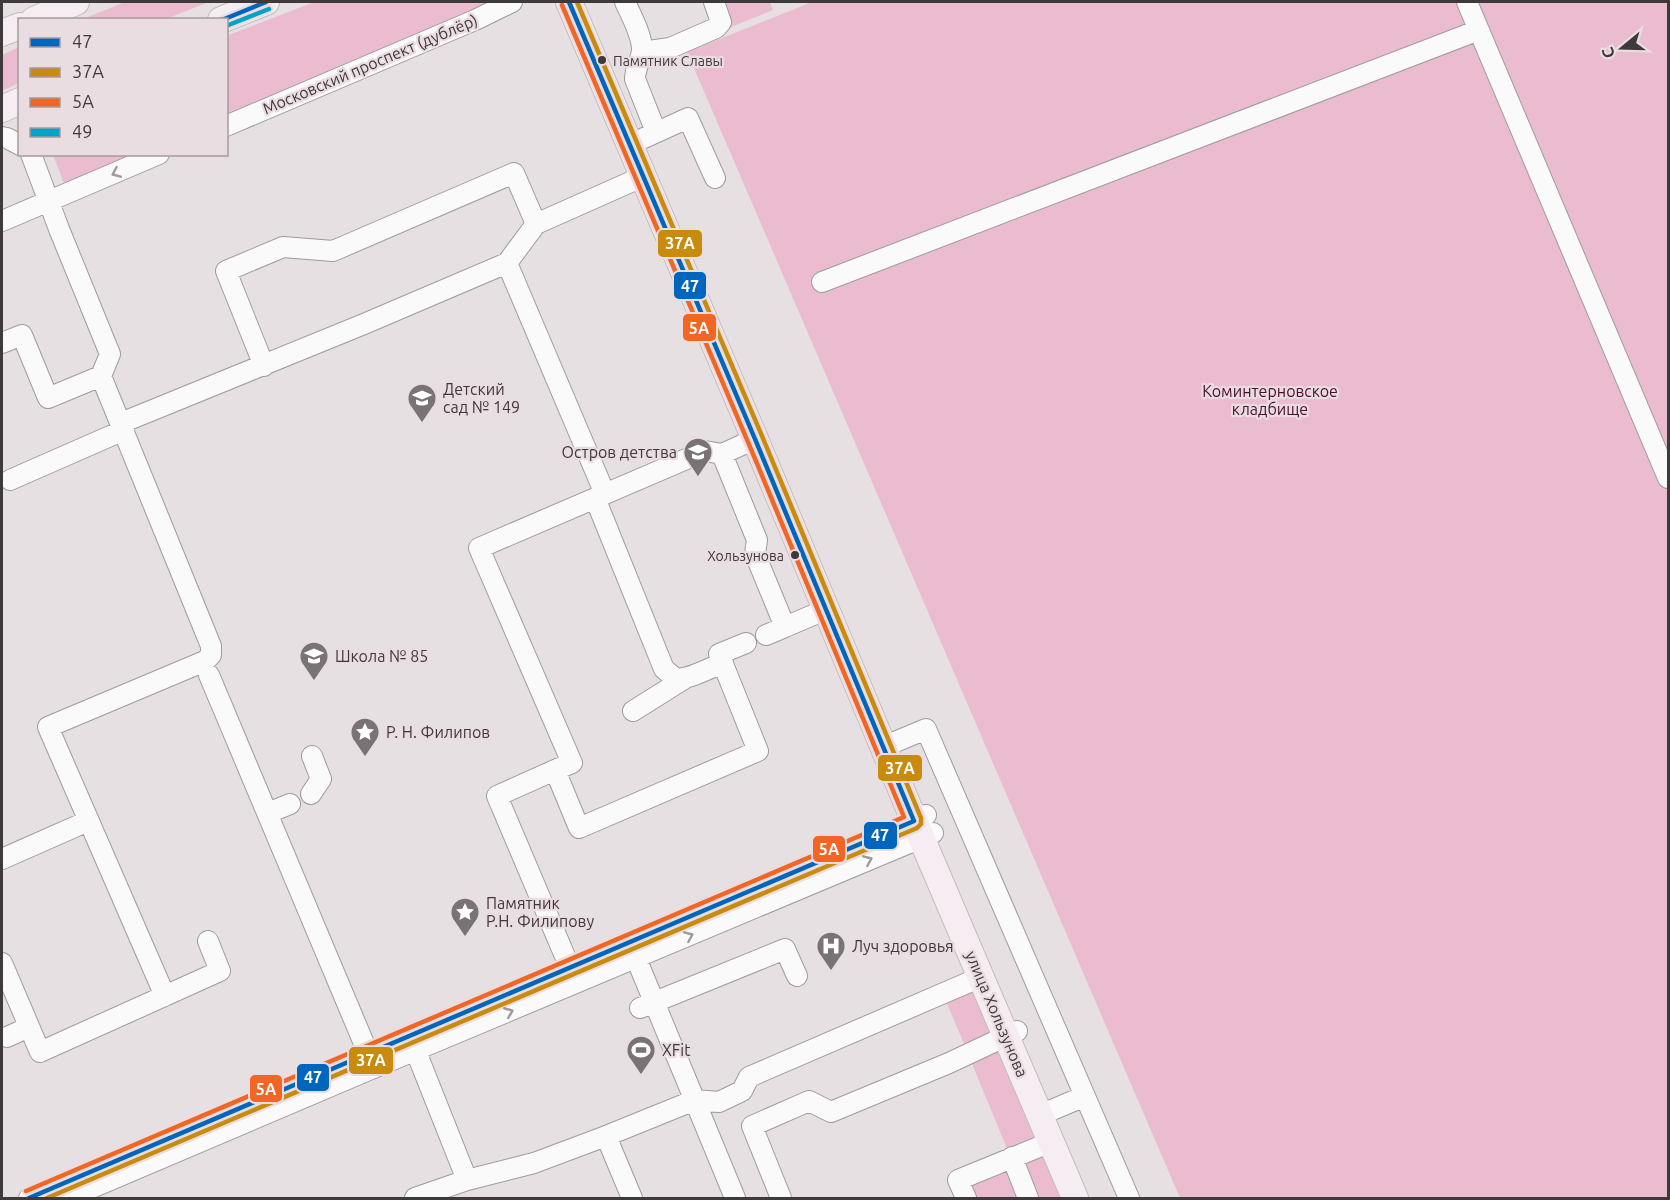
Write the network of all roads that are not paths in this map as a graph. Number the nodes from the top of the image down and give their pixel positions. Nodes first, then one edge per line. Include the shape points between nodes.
1 (76, 2) edge
2 (266, 2) edge
3 (512, 2) edge
4 (569, 2) edge
5 (586, 2) edge
6 (625, 2) edge
7 (714, 2) edge
8 (1467, 2) edge
9 (39, 18) edge
10 (226, 18) edge
11 (18, 27) edge
12 (1479, 30) junction
13 (2, 33) edge
14 (642, 52) junction
15 (18, 102) edge
16 (2, 109) edge
17 (228, 125) edge
18 (650, 135) junction
19 (2, 137) edge
20 (18, 144) edge
21 (32, 156) edge
22 (154, 156) edge
23 (644, 177) junction
24 (715, 178) dead end
25 (49, 201) junction
26 (2, 221) edge
27 (536, 224) junction
28 (507, 263) junction
29 (822, 282) dead end
30 (2, 343) edge
31 (264, 366) junction
32 (102, 376) junction
33 (122, 427) junction
34 (755, 439) junction
35 (722, 454) junction
36 (1668, 478) edge
37 (10, 480) dead end
38 (600, 496) junction
39 (827, 609) junction
40 (785, 627) junction
41 (766, 635) dead end
42 (746, 644) dead end
43 (723, 663) junction
44 (209, 675) dead end
45 (684, 679) junction
46 (633, 711) dead end
47 (895, 742) junction
48 (312, 756) dead end
49 (555, 770) junction
50 (311, 794) dead end
51 (290, 804) dead end
52 (268, 813) junction
53 (88, 821) junction
54 (924, 826) junction
55 (2, 859) edge
56 (208, 941) dead end
57 (636, 958) junction
58 (2, 963) edge
59 (570, 968) junction
60 (797, 975) dead end
61 (981, 977) junction
62 (165, 996) junction
63 (647, 1005) junction
64 (29, 1027) junction
65 (1012, 1033) junction
66 (7, 1036) dead end
67 (413, 1043) junction
68 (368, 1053) junction
69 (1085, 1096) junction
70 (695, 1100) junction
71 (1052, 1110) junction
72 (606, 1136) junction
73 (1051, 1142) junction
74 (1012, 1157) junction
75 (467, 1180) junction
76 (29, 1198) edge
77 (68, 1198) edge
78 (415, 1198) edge
79 (632, 1198) edge
80 (735, 1198) edge
81 (781, 1198) edge
82 (966, 1198) edge
83 (1028, 1198) edge
84 (1075, 1198) edge
85 (1090, 1198) edge
86 (1129, 1198) edge

1 - 9 main road
2 - 10 main road
3 - 17 street, Московский проспект (дублёр)
4 - 23 main road, улица Хользунова
5 - 18 main road, улица Хользунова
6 - 14 street via 642,42
7 - 14 street via 721,22 716,28 670,48
8 - 12 street
11 - 13 main road
12 - 29 street
12 - 36 street
14 - 18 street via 635,79
15 - 16 main road
18 - 24 street via 688,118
18 - 47 main road, улица Хользунова via 803,524
19 - 20 street
21 - 25 street
22 -> 25 street
23 - 27 street
23 - 34 main road, улица Хользунова
25 - 26 street
25 - 32 street via 110,354
27 - 28 street
27 - 31 street via 514,173 333,251 283,247 226,271
28 - 31 street
28 - 38 street
30 - 32 street via 22,335 48,398
31 - 33 street
32 - 33 street
33 - 37 street
33 - 53 street via 211,646 211,655 205,661 48,727
34 - 35 street
34 - 39 main road, улица Хользунова
35 - 38 street via 705,451
35 - 40 street via 757,540 755,554
38 - 45 street via 664,669
38 - 49 street via 479,548 572,763
39 - 40 street
39 - 54 main road, улица Хользунова
40 - 41 street
42 - 43 street via 719,654
43 - 45 street
43 - 49 street via 758,751 579,828
44 - 52 street
45 - 46 street
47 - 54 main road, улица Хользунова
47 - 69 street via 926,729
48 - 50 street via 321,779
49 - 59 street via 497,796
51 - 52 street
52 - 68 street
53 - 55 street
53 - 62 street
57 -> 54 street
54 - 59 street
54 - 61 main road, улица Хользунова
54 - 65 main road, улица Хользунова
56 - 62 street via 220,971
57 - 63 street
67 -> 57 street
58 - 64 street
59 - 67 street
60 - 63 street via 785,949
61 - 65 main road, улица Хользунова
61 - 70 street via 749,1077 742,1091 719,1102
62 - 64 street via 40,1052
63 - 70 street
64 - 66 street
65 - 71 main road, улица Хользунова
65 - 73 main road, улица Хользунова
65 - 81 street via 831,1112 809,1101 752,1126
67 - 68 street
67 - 75 street
67 - 77 street
68 - 76 street
69 - 71 street
69 - 86 street
70 - 72 street
70 - 80 street
71 - 85 main road, улица Хользунова
72 - 75 street via 534,1163
72 - 79 street
73 - 74 street
73 - 84 main road, улица Хользунова
74 - 82 street via 958,1180
74 - 83 street
75 - 78 street

